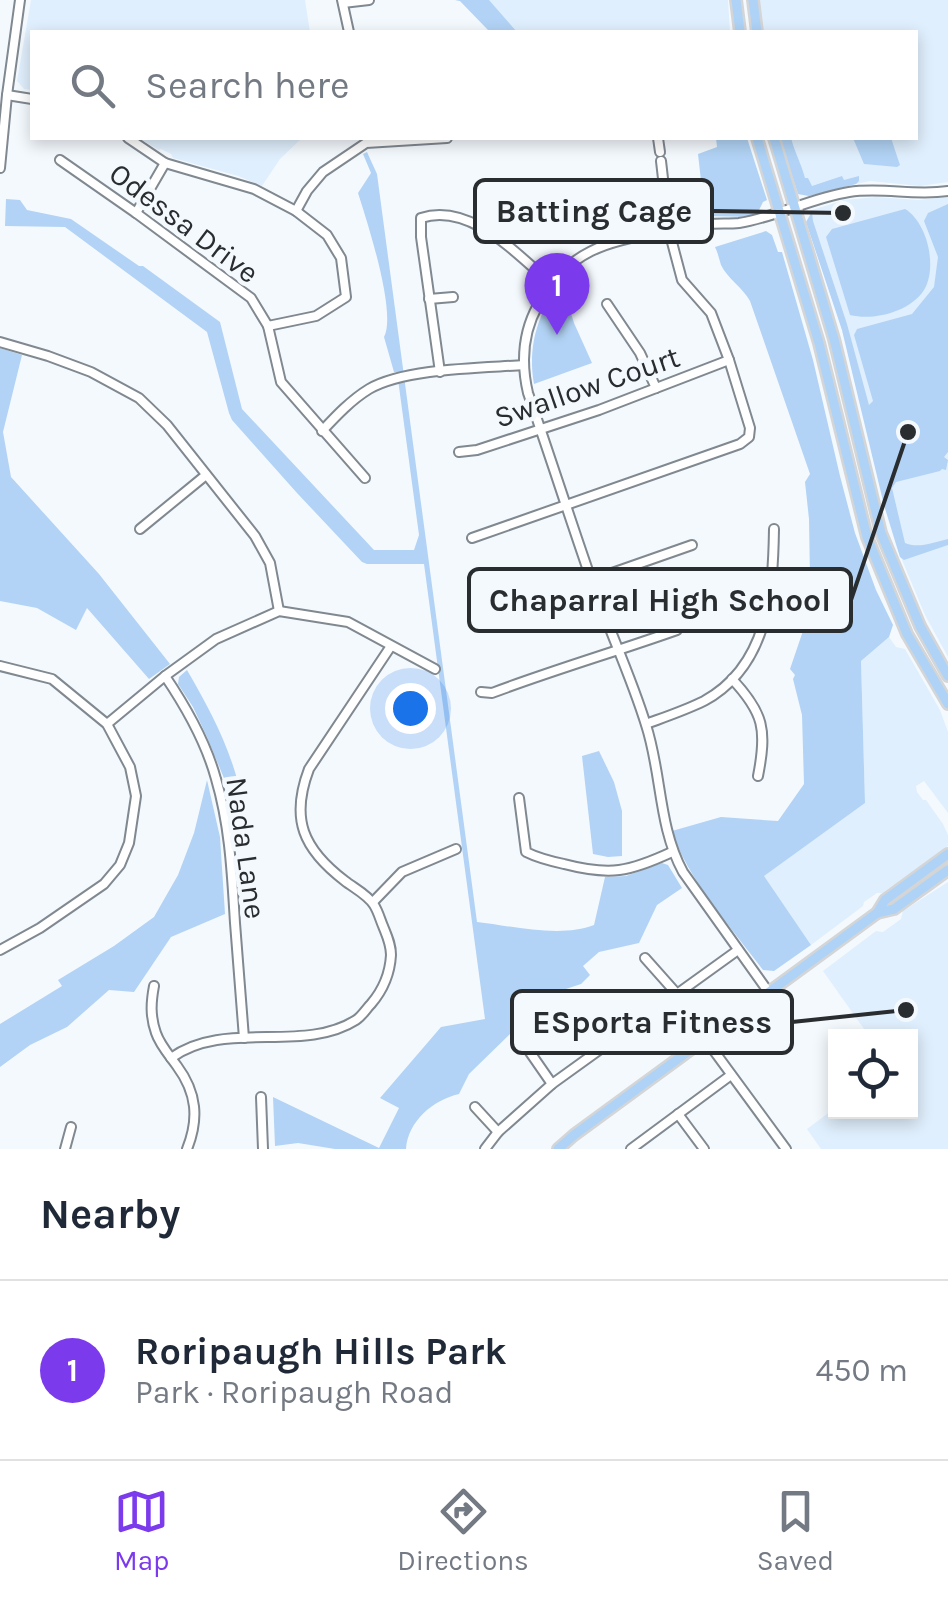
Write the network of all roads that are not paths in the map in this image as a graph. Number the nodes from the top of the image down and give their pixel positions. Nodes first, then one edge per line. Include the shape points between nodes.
1 (20, 0) edge
2 (369, 0) edge
3 (736, 0) edge
4 (753, 0) edge
5 (342, 2) edge
6 (349, 30) edge
7 (740, 30) edge
8 (756, 30) edge
9 (7, 95) junction
10 (30, 98) edge
11 (131, 140) edge
12 (366, 140) edge
13 (658, 140) edge
14 (758, 140) edge
15 (775, 140) edge
16 (60, 160) dead end
17 (165, 163) junction
18 (0, 168) edge
19 (948, 191) edge
20 (585, 200) dead end
21 (795, 208) junction
22 (296, 211) junction
23 (136, 212) junction
24 (780, 213) junction
25 (510, 218) dead end
26 (669, 231) junction
27 (495, 237) junction
28 (602, 244) junction
29 (552, 284) junction
30 (454, 297) dead end
31 (429, 300) junction
32 (607, 304) dead end
33 (268, 326) junction
34 (0, 342) edge
35 (730, 360) junction
36 (524, 366) junction
37 (440, 372) junction
38 (656, 388) junction
39 (540, 428) junction
40 (322, 431) junction
41 (458, 452) dead end
42 (206, 475) junction
43 (365, 478) dead end
44 (566, 505) junction
45 (140, 529) dead end
46 (774, 529) dead end
47 (472, 538) dead end
48 (692, 546) dead end
49 (591, 578) junction
50 (499, 609) dead end
51 (279, 611) junction
52 (676, 630) dead end
53 (391, 646) junction
54 (618, 651) junction
55 (0, 666) edge
56 (434, 669) dead end
57 (165, 676) junction
58 (948, 676) edge
59 (732, 679) junction
60 (481, 692) dead end
61 (948, 704) edge
62 (107, 724) junction
63 (646, 724) junction
64 (758, 776) dead end
65 (519, 798) dead end
66 (456, 848) dead end
67 (672, 852) junction
68 (948, 854) edge
69 (948, 870) edge
70 (373, 902) junction
71 (877, 913) junction
72 (0, 950) edge
73 (738, 950) junction
74 (645, 958) dead end
75 (154, 986) dead end
76 (677, 994) junction
77 (770, 994) junction
78 (584, 1001) dead end
79 (244, 1038) junction
80 (614, 1039) junction
81 (706, 1040) junction
82 (527, 1048) dead end
83 (171, 1058) junction
84 (732, 1075) junction
85 (552, 1084) junction
86 (261, 1097) dead end
87 (474, 1107) dead end
88 (678, 1114) junction
89 (71, 1127) dead end
90 (498, 1132) junction
91 (65, 1149) edge
92 (187, 1149) edge
93 (263, 1149) edge
94 (485, 1149) edge
95 (558, 1149) edge
96 (631, 1149) edge
97 (704, 1149) edge
98 (786, 1149) edge

1 - 9 street
2 - 5 street
3 - 7 main road
4 - 8 main road
5 - 6 street
9 - 10 street
9 - 18 street
11 - 17 street
12 - 22 street via 323,172
13 - 26 street
14 - 24 main road
15 - 21 main road
16 - 23 street, Odessa Drive
17 - 22 street via 244,185
17 - 23 street
19 - 21 street via 865,190
20 - 28 street
21 - 24 street
21 - 58 main road via 881,534
22 - 33 street via 327,235 341,258 346,297 316,316
23 - 33 street, Odessa Drive via 251,298
24 - 26 street
24 - 61 main road via 867,537 907,634
25 - 27 street
26 - 28 street
26 - 35 street via 682,280 711,314
27 - 29 street
27 - 31 street via 468,221 421,218
28 - 29 street
29 - 36 street via 531,320
30 - 31 street
31 - 37 street
32 - 38 street
33 - 40 street, Odessa Drive via 281,382
34 - 42 street via 92,372 139,398
35 - 38 street, Swallow Court
35 - 44 street via 750,428 740,444
36 - 37 street
36 - 39 street
37 - 40 street via 372,388
38 - 39 street, Swallow Court
39 - 41 street, Swallow Court
39 - 44 street
40 - 43 street, Odessa Drive
42 - 45 street
42 - 51 street via 256,536 270,564
44 - 47 street
44 - 49 street
46 - 59 street via 764,627
48 - 49 street
49 - 50 street
49 - 54 street
51 - 53 street via 348,622
51 - 57 street via 216,639
52 - 54 street
53 - 56 street
53 - 70 street via 309,769 300,805 301,826 327,867
54 - 60 street
54 - 63 street
55 - 62 street via 52,679
57 - 62 street
57 - 79 street, Nada Lane via 207,754 223,807
59 - 63 street via 704,700
59 - 64 street via 760,717
62 - 72 street via 130,767 136,796 120,865 104,884
63 - 67 street
65 - 67 street via 526,852 536,858 610,872
66 - 70 street via 402,872
67 - 73 street
68 - 71 main road
69 - 71 main road via 894,909
70 - 79 street via 391,946 390,966 378,996 358,1019 314,1034
71 - 77 main road
73 - 76 street
73 - 77 street
74 - 76 street
75 - 83 street via 156,1035
76 - 80 street
77 - 81 main road
78 - 80 street
79 - 83 street via 196,1044
80 - 85 street
81 - 84 street
81 - 95 main road
82 - 85 street
83 - 92 street via 194,1099
84 - 88 street
84 - 98 street
85 - 90 street
86 - 93 street
87 - 90 street
88 - 96 street
88 - 97 street
89 - 91 street
90 - 94 street

